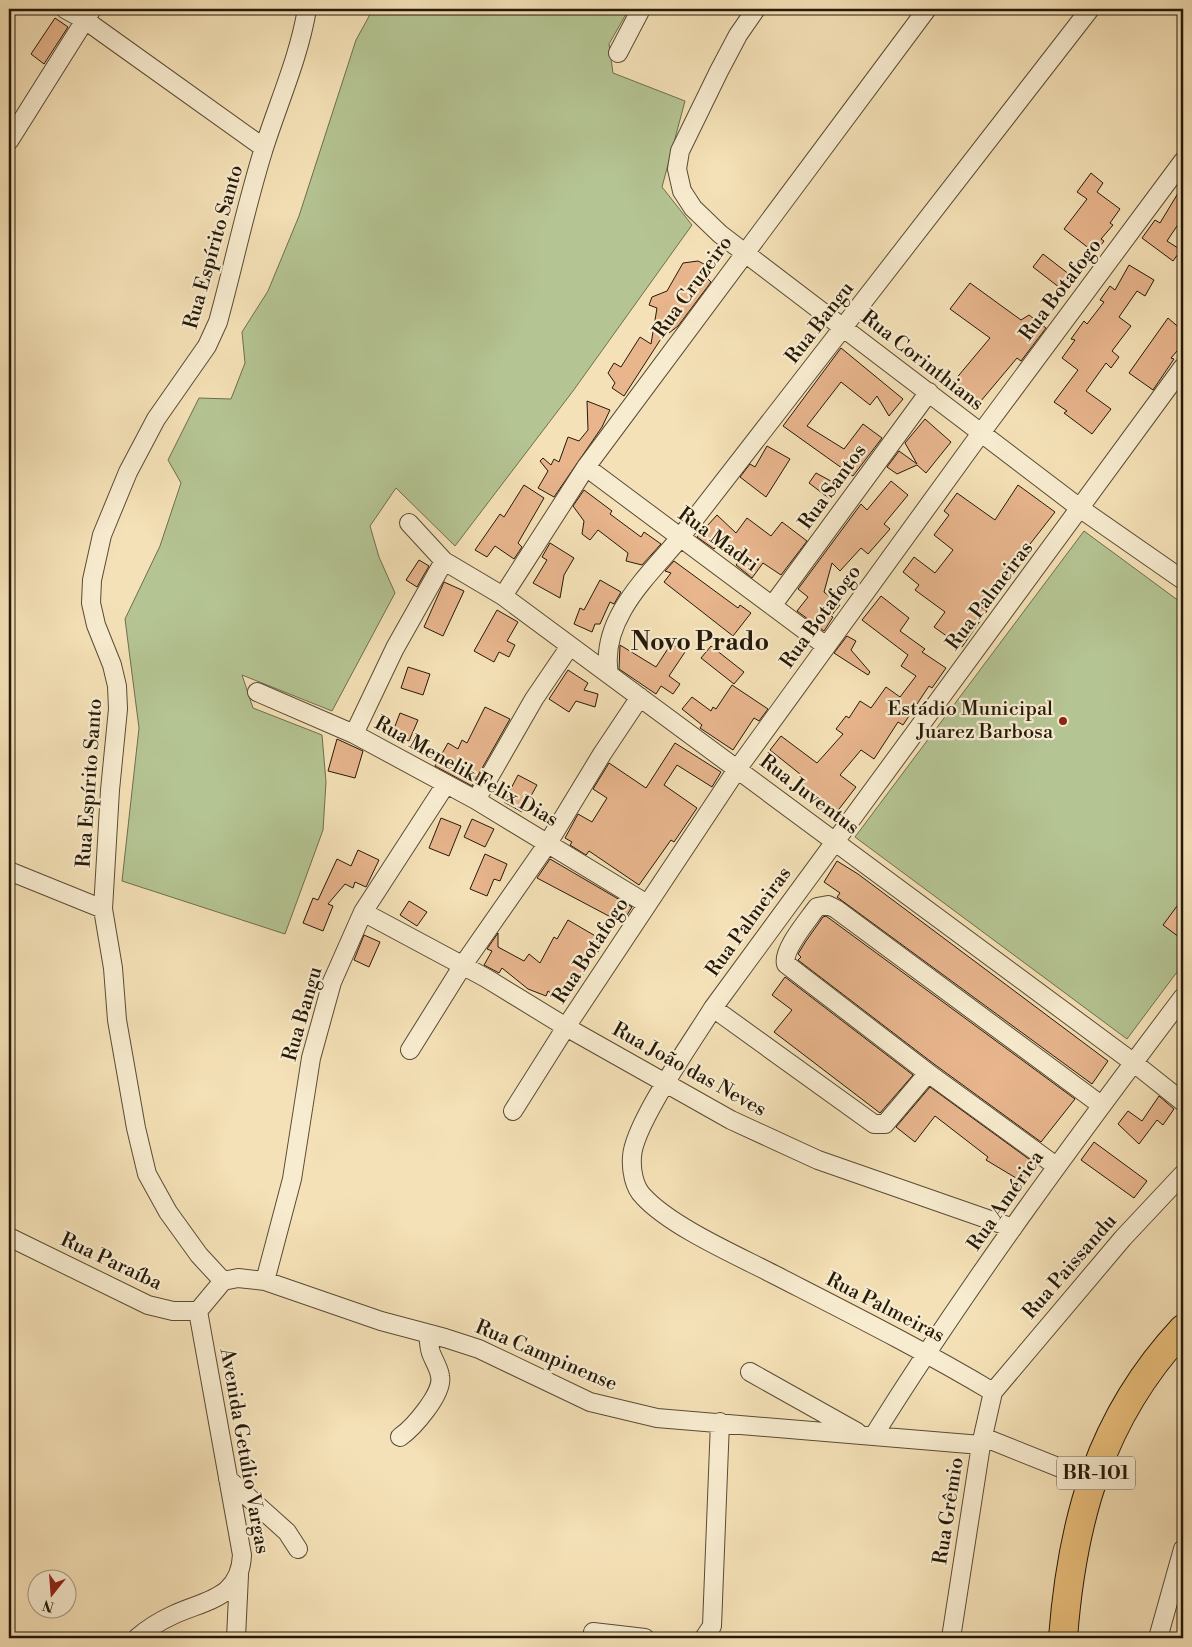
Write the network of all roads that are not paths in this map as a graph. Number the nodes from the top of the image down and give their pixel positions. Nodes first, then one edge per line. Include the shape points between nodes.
1 (65, 9) edge
2 (308, 9) edge
3 (641, 9) edge
4 (756, 9) edge
5 (927, 9) edge
6 (1090, 9) edge
7 (89, 14) edge
8 (618, 53) dead end
9 (9, 141) edge
10 (264, 148) junction
11 (1183, 161) edge
12 (745, 252) junction
13 (845, 328) junction
14 (1183, 367) edge
15 (929, 392) junction
16 (981, 433) junction
17 (586, 467) junction
18 (1081, 508) junction
19 (409, 523) dead end
20 (679, 539) junction
21 (444, 561) junction
22 (1179, 572) edge
23 (503, 596) junction
24 (772, 606) junction
25 (570, 646) junction
26 (826, 646) junction
27 (610, 674) junction
28 (257, 692) dead end
29 (640, 697) junction
30 (354, 734) junction
31 (738, 768) junction
32 (446, 784) junction
33 (476, 800) junction
34 (834, 841) junction
35 (548, 842) junction
36 (9, 871) edge
37 (647, 904) junction
38 (103, 908) junction
39 (363, 912) junction
40 (463, 965) junction
41 (1183, 997) edge
42 (713, 1008) junction
43 (566, 1027) junction
44 (410, 1050) dead end
45 (1134, 1063) junction
46 (928, 1073) junction
47 (666, 1084) junction
48 (1183, 1102) edge
49 (1102, 1105) junction
50 (513, 1111) dead end
51 (1056, 1166) junction
52 (1183, 1174) edge
53 (1013, 1228) junction
54 (9, 1237) edge
55 (223, 1281) junction
56 (264, 1281) junction
57 (198, 1311) junction
58 (1183, 1329) edge
59 (428, 1334) junction
60 (926, 1352) junction
61 (750, 1372) dead end
62 (993, 1392) junction
63 (720, 1422) junction
64 (868, 1435) junction
65 (400, 1436) dead end
66 (982, 1441) junction
67 (228, 1479) junction
68 (1093, 1481) junction
69 (298, 1549) dead end
70 (1183, 1549) edge
71 (239, 1575) junction
72 (593, 1632) dead end
73 (137, 1638) edge
74 (236, 1638) edge
75 (646, 1638) edge
76 (704, 1638) edge
77 (951, 1638) edge
78 (1063, 1638) edge
79 (1158, 1638) edge

1 - 7 street
2 - 10 street, Rua Espírito Santo via 289,82
3 - 8 street
4 - 12 street, Rua Corinthians via 719,70 680,151 677,169 682,191 693,208
5 - 12 street, Rua Cruzeiro
6 - 13 street, Rua Bangu
7 - 9 street
7 - 10 street
10 - 38 street, Rua Espírito Santo via 218,322 207,346 156,419 128,472 102,535 92,580 90,603 112,665 118,709
11 - 16 street, Rua Botafogo
12 - 13 street, Rua Corinthians
12 - 17 street, Rua Cruzeiro
13 - 15 street, Rua Corinthians
13 - 20 street, Rua Bangu
14 - 18 street, Rua Palmeiras
15 - 16 street, Rua Corinthians
15 - 24 street, Rua Santos
16 - 18 street, Rua Corinthians
16 - 26 street, Rua Botafogo
17 - 20 street, Rua Madri
17 - 23 street, Rua Cruzeiro
18 - 22 street, Rua Corinthians
18 - 34 street, Rua Palmeiras
19 - 21 street, Rua Juventus
20 - 24 street, Rua Madri
20 - 27 street, Rua Bangu via 621,612 608,648
21 - 23 street, Rua Juventus
21 - 30 street via 395,648
23 - 25 street, Rua Juventus
24 - 26 street, Rua Madri
25 - 27 street, Rua Juventus
25 - 33 street via 534,699
26 - 31 street, Rua Botafogo
27 - 29 street, Rua Juventus
28 - 30 street, Rua Menelik Felix Dias
29 - 31 street, Rua Juventus
29 - 35 street
30 - 32 street, Rua Menelik Felix Dias
31 - 34 street, Rua Juventus
31 - 37 street, Rua Botafogo
32 - 33 street, Rua Menelik Felix Dias
32 - 39 street, Rua Bangu
33 - 35 street, Rua Menelik Felix Dias
34 - 42 street, Rua Palmeiras
34 - 45 street, Rua Juventus
35 - 37 street, Rua Menelik Felix Dias
35 - 40 street
36 - 38 street
37 - 43 street, Rua Botafogo
38 - 55 street, Rua Espírito Santo via 117,1020 147,1174 187,1239
39 - 40 street, Rua João das Neves
39 - 56 street, Rua Bangu via 332,982 311,1058 294,1168
40 - 43 street, Rua João das Neves
40 - 44 street
41 - 45 street, Rua América
42 - 46 street via 874,1124 885,1124
42 - 47 street, Rua Palmeiras
43 - 47 street, Rua João das Neves
43 - 50 street, Rua Botafogo
45 - 48 street, Rua Juventus
45 - 49 street, Rua América
46 - 49 street via 786,964 788,950 817,907 828,905 836,910
46 - 51 street
47 - 53 street, Rua João das Neves via 731,1120 818,1160
47 - 60 street, Rua Palmeiras via 645,1119 632,1156 633,1172 642,1195 662,1213 725,1250
49 - 51 street, Rua América
51 - 53 street, Rua América
52 - 62 street, Rua Paissandu via 1123,1238
53 - 60 street, Rua América
54 - 57 street, Rua Paraíba via 148,1305 173,1311
55 - 56 street, Rua Campinense via 238,1278
55 - 57 street
56 - 59 street, Rua Campinense
57 - 67 street, Avenida Getúlio Vargas
58 - 68 highway, BR-101 via 1141,1379 1127,1402
59 - 63 street, Rua Campinense via 479,1349 590,1402 657,1418
59 - 65 street via 440,1382 428,1406
60 - 62 street, Rua Palmeiras
60 - 64 street, Rua América
61 - 64 street
62 - 66 street, Rua Grêmio
63 - 64 street, Rua Campinense
63 - 76 street via 712,1626
64 - 66 street, Rua Campinense
66 - 68 street, Rua Campinense
66 - 77 street, Rua Grêmio
67 - 69 street via 287,1532
67 - 71 street, Avenida Getúlio Vargas via 242,1555
68 - 78 highway, BR-101 via 1073,1548
70 - 79 street
71 - 73 street, Avenida Getúlio Vargas via 228,1590 213,1600 172,1615
71 - 74 street
72 - 75 street

